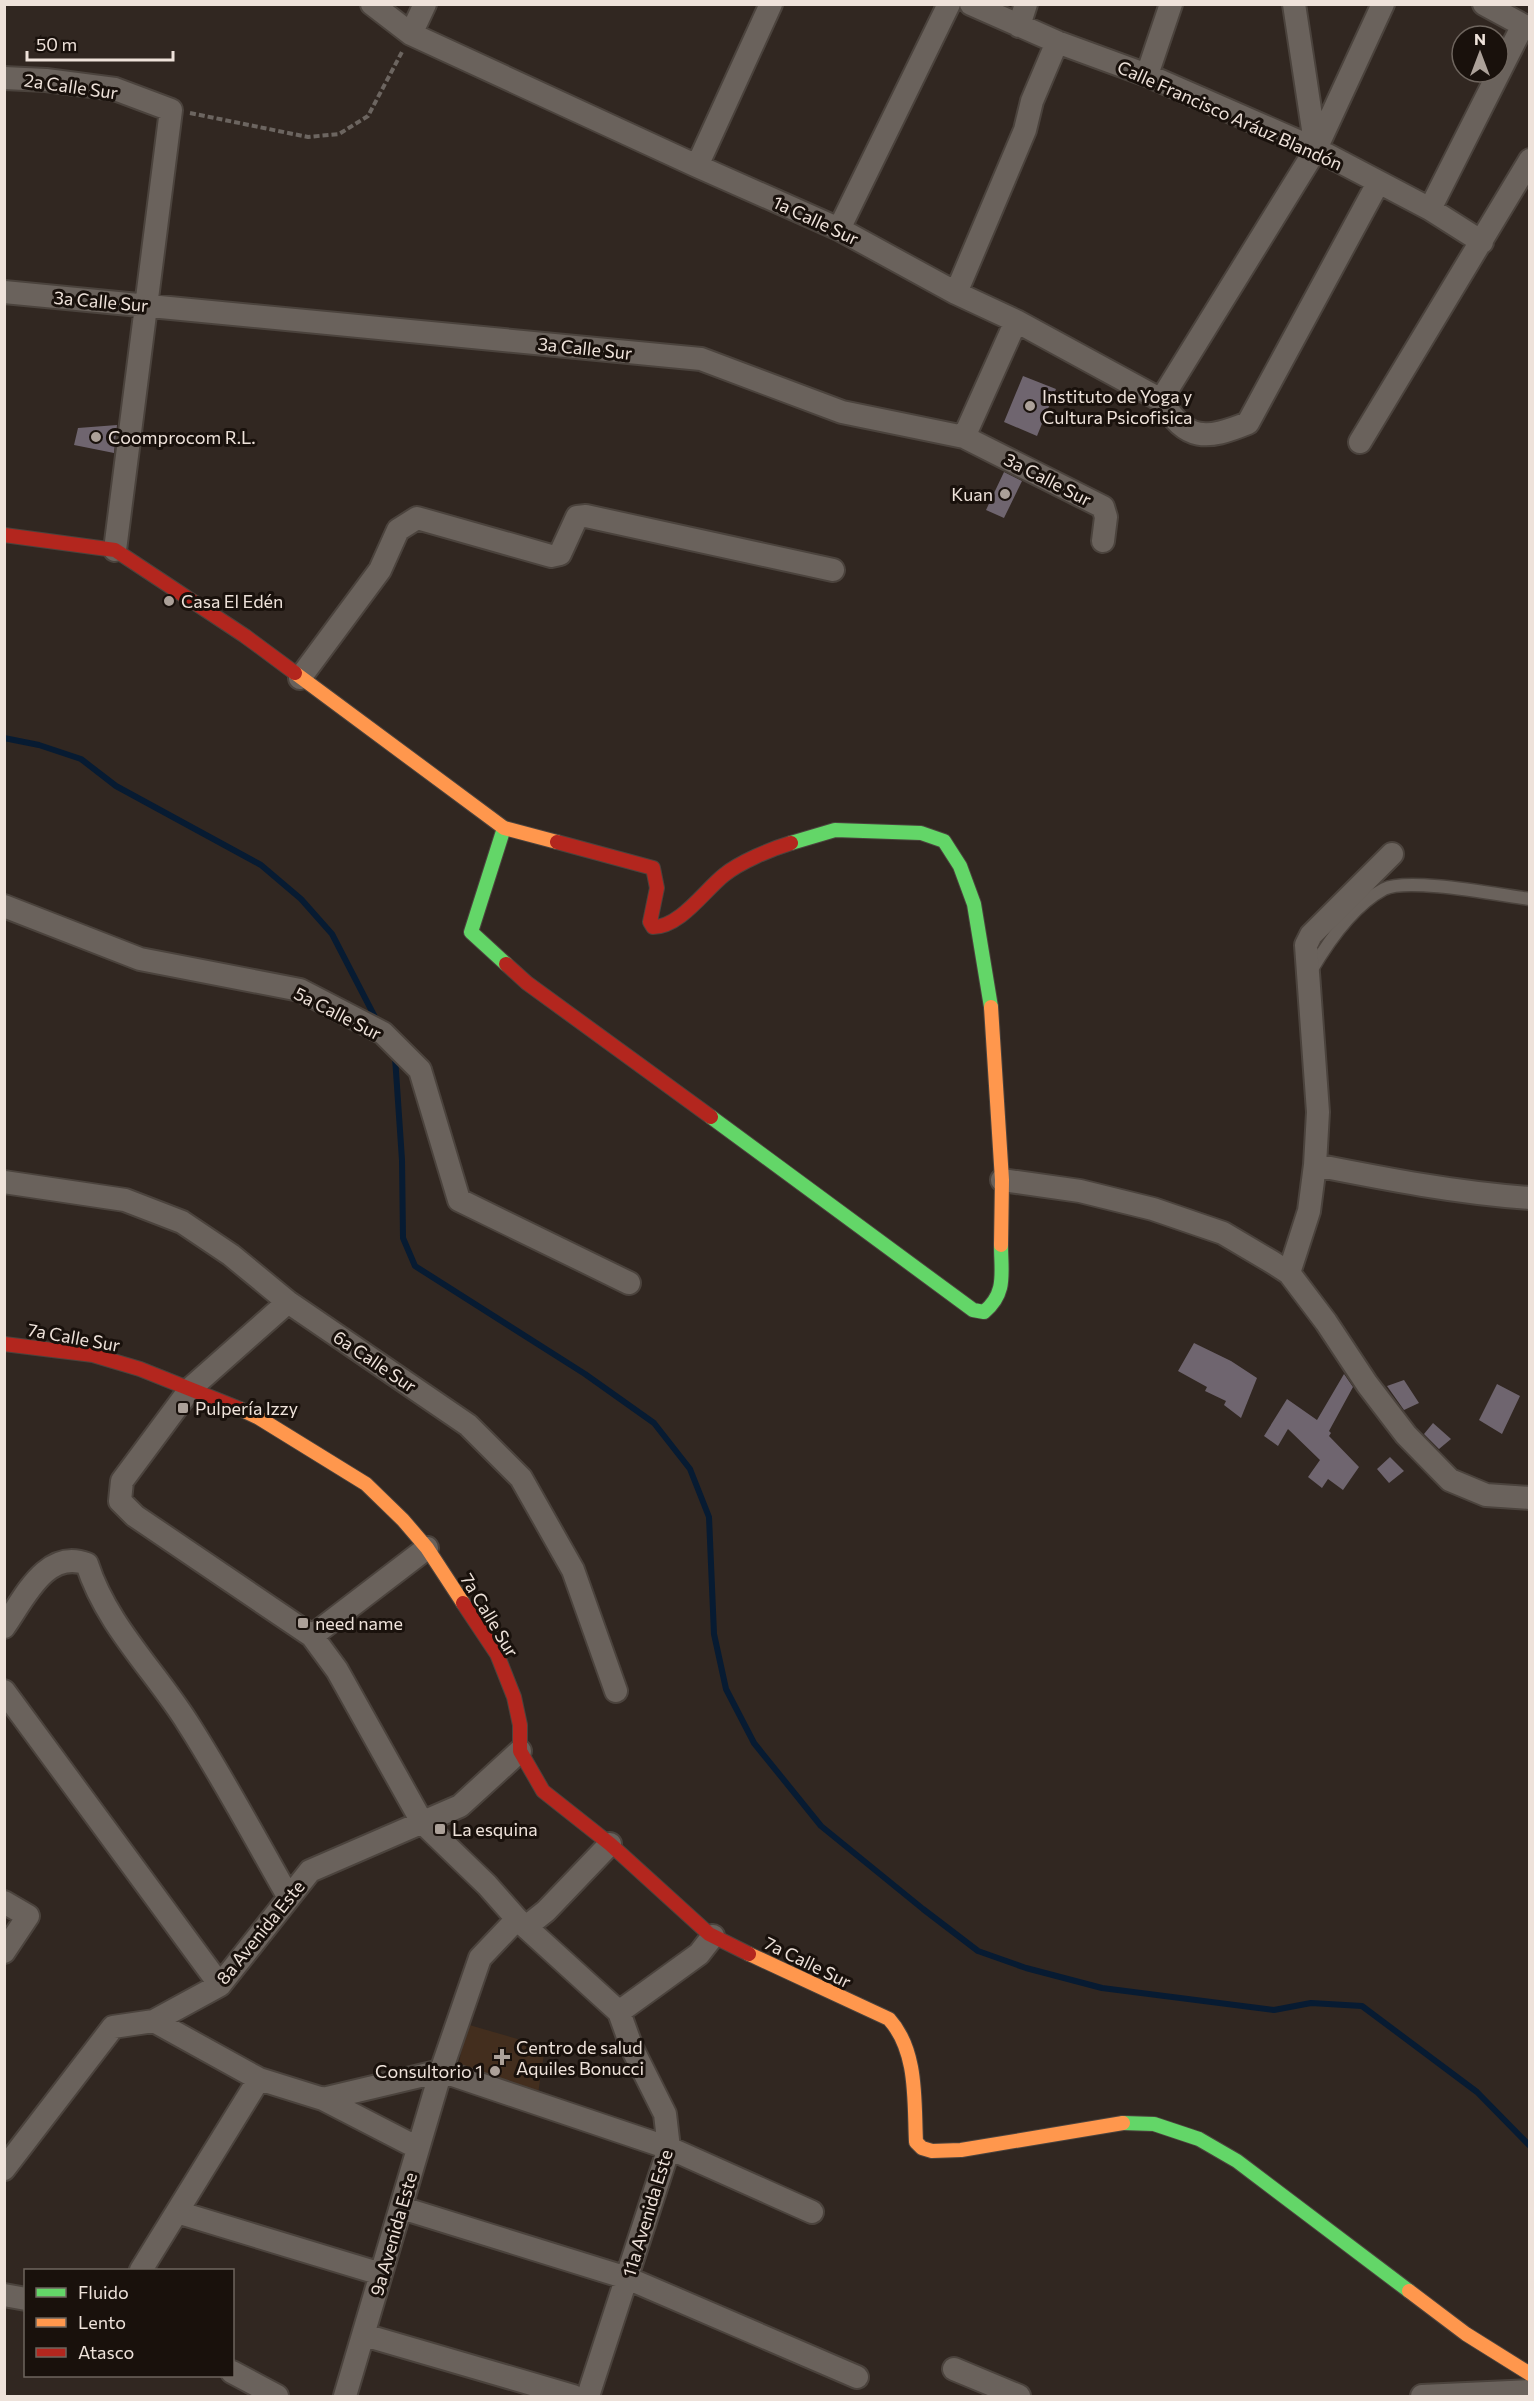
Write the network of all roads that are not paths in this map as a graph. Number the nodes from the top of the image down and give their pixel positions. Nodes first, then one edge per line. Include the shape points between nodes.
1 (372, 4) edge
2 (425, 4) edge
3 (771, 4) edge
4 (949, 4) edge
5 (971, 4) edge
6 (1026, 4) edge
7 (1171, 4) edge
8 (1294, 4) edge
9 (1383, 4) edge
10 (1484, 4) edge
11 (1019, 26) junction
12 (1526, 27) edge
13 (411, 34) junction
14 (1057, 42) junction
15 (1147, 75) junction
16 (4, 78) edge
17 (1316, 149) junction
18 (1530, 160) edge
19 (696, 166) junction
20 (1378, 183) junction
21 (1430, 209) junction
22 (839, 229) junction
23 (1482, 242) junction
24 (4, 292) edge
25 (956, 293) junction
26 (147, 305) junction
27 (1016, 321) junction
28 (1161, 400) junction
29 (964, 437) junction
30 (1360, 442) dead end
31 (4, 535) edge
32 (1103, 541) dead end
33 (115, 550) junction
34 (832, 570) dead end
35 (300, 678) junction
36 (504, 828) junction
37 (1392, 854) dead end
38 (1530, 899) edge
39 (4, 906) edge
40 (1308, 977) junction
41 (1315, 1165) junction
42 (1002, 1180) junction
43 (4, 1182) edge
44 (1530, 1198) edge
45 (1289, 1273) junction
46 (628, 1283) dead end
47 (288, 1302) junction
48 (4, 1344) edge
49 (191, 1388) junction
50 (1530, 1498) edge
51 (427, 1548) junction
52 (4, 1627) edge
53 (312, 1636) junction
54 (4, 1691) edge
55 (616, 1691) dead end
56 (520, 1750) junction
57 (422, 1822) junction
58 (610, 1844) junction
59 (288, 1896) junction
60 (4, 1902) edge
61 (521, 1923) junction
62 (713, 1936) junction
63 (4, 1952) edge
64 (220, 1985) junction
65 (614, 2007) junction
66 (154, 2021) junction
67 (441, 2071) junction
68 (259, 2079) junction
69 (323, 2099) junction
70 (418, 2148) junction
71 (669, 2148) junction
72 (4, 2169) edge
73 (402, 2208) junction
74 (177, 2212) junction
75 (812, 2212) dead end
76 (142, 2269) edge
77 (381, 2274) junction
78 (627, 2278) junction
79 (4, 2295) edge
80 (24, 2299) edge
81 (364, 2334) junction
82 (954, 2369) dead end
83 (234, 2373) edge
84 (1530, 2374) edge
85 (857, 2377) dead end
86 (1530, 2391) edge
87 (1429, 2396) edge
88 (277, 2397) edge
89 (345, 2397) edge
90 (573, 2397) edge
91 (588, 2397) edge
92 (1019, 2397) edge

1 - 13 street, 1a Calle Sur
2 - 13 street
3 - 19 street
4 - 22 street
5 - 11 street, Calle Francisco Aráuz Blandón
6 - 11 street
7 - 15 street
8 - 17 street
9 - 17 street
10 - 12 street
11 - 14 street, Calle Francisco Aráuz Blandón
12 - 21 street
13 - 19 street, 1a Calle Sur
14 - 15 street, Calle Francisco Aráuz Blandón
14 - 25 street via 1032,101 1025,130
15 - 17 street, Calle Francisco Aráuz Blandón
16 - 26 street, 2a Calle Sur via 116,89 171,110
17 - 20 street, Calle Francisco Aráuz Blandón
17 - 28 street
18 - 23 street
19 - 22 street, 1a Calle Sur
20 - 21 street, Calle Francisco Aráuz Blandón
20 - 28 street, 1a Calle Sur via 1248,423 1222,434 1200,435 1183,428
21 - 23 street, Calle Francisco Aráuz Blandón
22 - 25 street, 1a Calle Sur
23 - 30 street
24 - 26 street, 3a Calle Sur
25 - 27 street, 1a Calle Sur
26 - 29 street, 3a Calle Sur via 701,360 842,412
26 - 33 street
27 - 28 street, 1a Calle Sur
27 - 29 street
29 - 32 street, 3a Calle Sur via 1103,507
31 - 33 street
33 - 35 street via 246,636
34 - 35 street via 586,516 577,517 560,554 551,556 417,518 398,530 380,570
35 - 36 street
36 - 42 street via 653,868 658,880 650,922 653,927 673,922 725,874 776,847 835,830 921,833 945,841 960,866 974,904 985,962
36 - 42 street via 471,932 527,983 973,1310 984,1312 995,1303 1001,1287
37 - 40 street via 1311,935 1305,952
38 - 40 lane via 1408,884 1384,889 1331,936
39 - 46 street, 5a Calle Sur via 140,959 300,990 383,1033 420,1070 459,1200
40 - 41 street via 1318,1112
41 - 44 street via 1423,1187
41 - 45 street via 1309,1211
42 - 45 street via 1080,1191 1153,1209 1223,1233
43 - 47 street, 6a Calle Sur via 125,1200 182,1222 231,1255
45 - 50 street via 1406,1435 1450,1480 1486,1496
47 - 49 street
47 - 55 street, 6a Calle Sur via 468,1425 521,1478 573,1570
48 - 49 street, 7a Calle Sur via 93,1355
49 - 51 street, 7a Calle Sur via 259,1418 366,1484
49 - 53 street via 122,1481 120,1501 135,1516
51 - 53 street
51 - 56 street, 7a Calle Sur via 497,1654 514,1697
52 - 59 street via 44,1570 62,1561 87,1564 126,1638 187,1721
53 - 57 street via 337,1670
54 - 64 street
56 - 57 street, 8a Avenida Este via 460,1806
56 - 58 street, 7a Calle Sur via 543,1791
57 - 59 street, 8a Avenida Este via 310,1871
57 - 61 street
58 - 61 street, 9a Avenida Este via 546,1911
58 - 62 street, 7a Calle Sur
59 - 64 street, 8a Avenida Este
60 - 63 street via 27,1914 28,1919
61 - 65 street
61 - 67 street, 9a Avenida Este via 480,1958
62 - 65 street via 699,1954
62 - 84 street, 7a Calle Sur via 889,2019 900,2031 908,2052 916,2142 922,2148 961,2150 1119,2123 1154,2124 1199,2139 1237,2161 1466,2334
64 - 66 street, 8a Avenida Este
65 - 71 street, 11a Avenida Este via 665,2114
66 - 68 street
66 - 72 street, 8a Avenida Este via 113,2026
67 - 69 street
67 - 70 street, 9a Avenida Este
67 - 71 street
68 - 69 street
68 - 74 street
69 - 70 street
70 - 73 street, 9a Avenida Este
71 - 75 street
71 - 78 street, 11a Avenida Este
73 - 77 street, 9a Avenida Este
73 - 78 street
74 - 76 street
74 - 77 street
77 - 81 street, 9a Avenida Este
78 - 85 street
78 - 91 street, 11a Avenida Este
79 - 80 street
81 - 89 street, 9a Avenida Este
81 - 90 street
82 - 92 street
83 - 88 street
86 - 87 street

